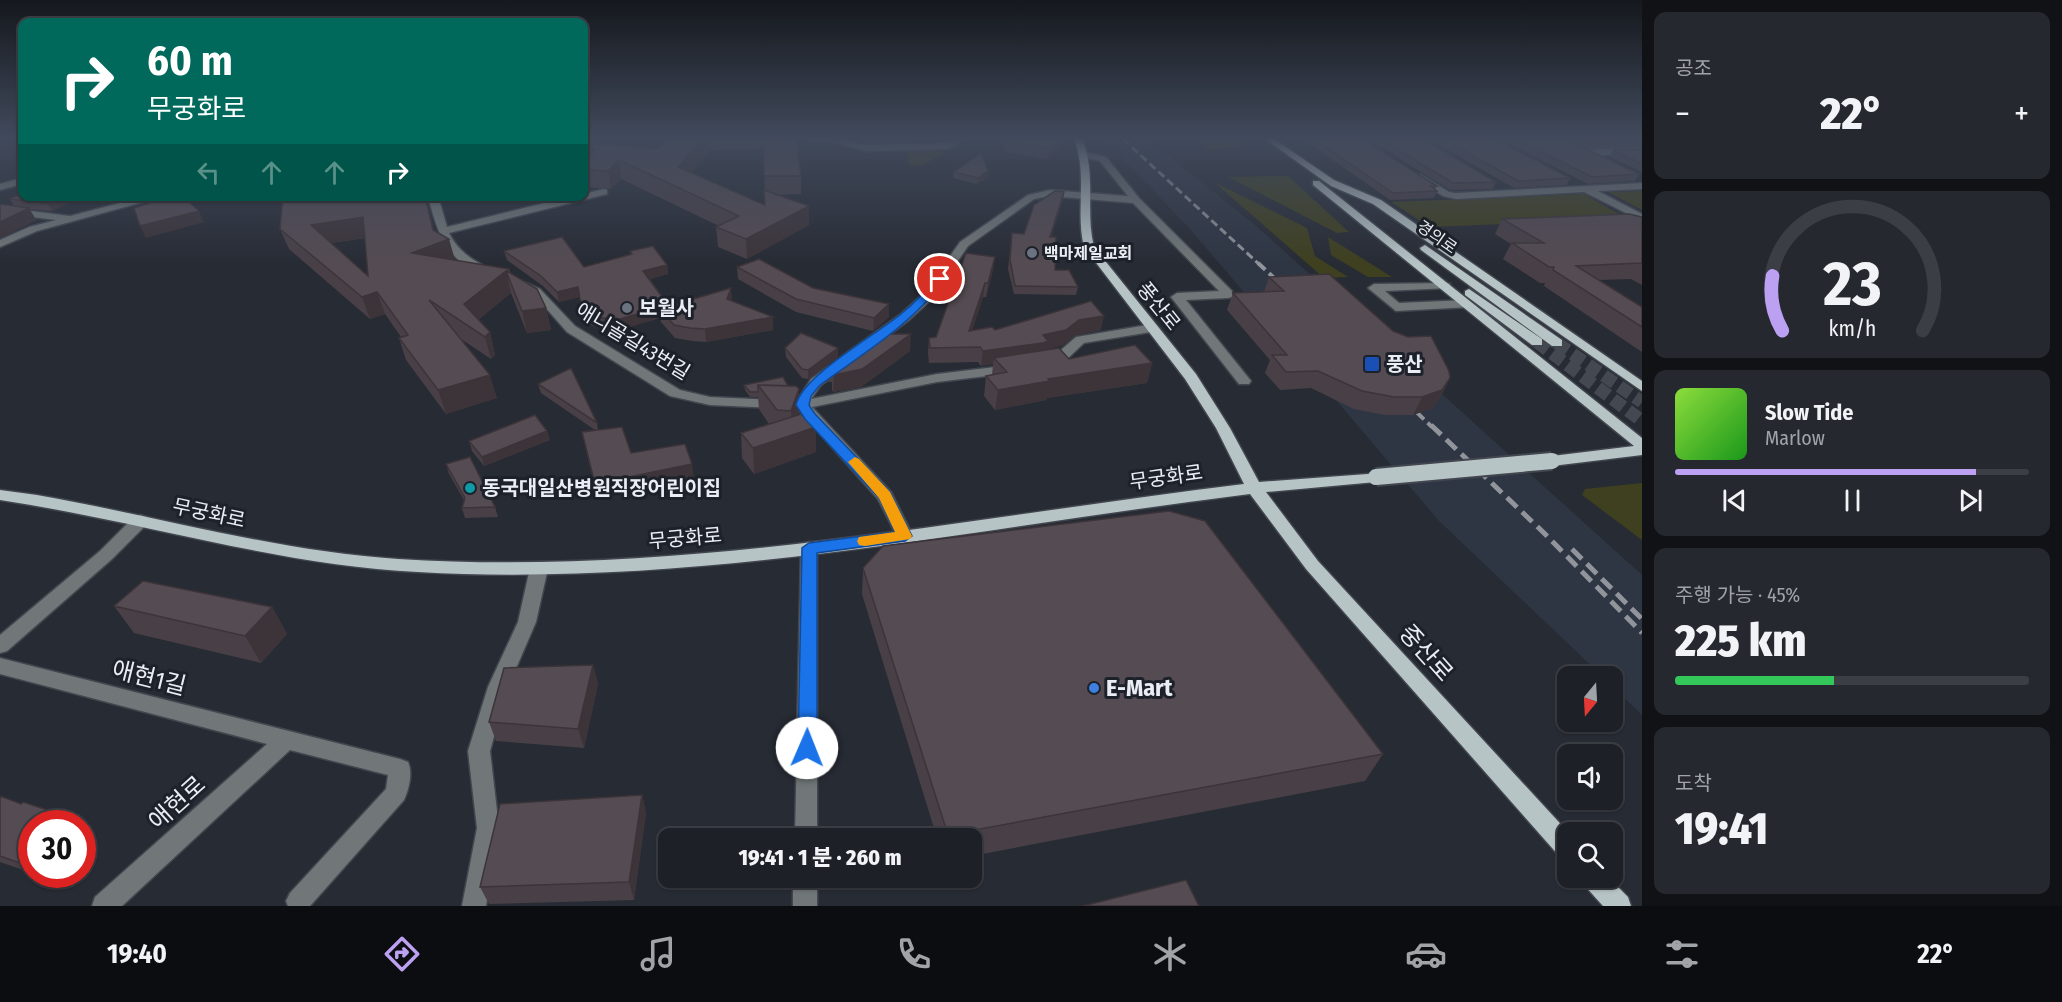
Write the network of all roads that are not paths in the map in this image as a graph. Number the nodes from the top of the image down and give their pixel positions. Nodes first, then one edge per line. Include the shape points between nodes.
1 (1086, 181) edge
2 (1121, 181) edge
3 (1426, 181) edge
4 (1491, 181) edge
5 (1571, 181) edge
6 (18, 182) edge
7 (1332, 182) joint
8 (1316, 183) joint
9 (1642, 186) edge
10 (0, 187) edge
11 (1586, 189) junction
12 (604, 192) edge
13 (1512, 193) junction
14 (588, 195) edge
15 (1087, 197) junction
16 (1136, 200) junction
17 (141, 201) edge
18 (434, 201) edge
19 (551, 201) edge
20 (0, 210) edge
21 (1642, 218) edge
22 (72, 219) junction
23 (442, 231) junction
24 (0, 244) edge
25 (1446, 286) junction
26 (1467, 304) junction
27 (1153, 328) junction
28 (1538, 342) tunnel mouth
29 (1557, 343) tunnel mouth
30 (1244, 381) dead end
31 (1642, 387) edge
32 (803, 405) junction
33 (1642, 445) edge
34 (1642, 450) edge
35 (1253, 486) junction
36 (0, 495) edge
37 (140, 521) junction
38 (905, 536) junction
39 (809, 548) junction
40 (539, 568) junction
41 (0, 646) edge
42 (0, 666) edge
43 (286, 740) junction
44 (806, 828) edge
45 (1557, 837) edge
46 (806, 888) edge
47 (1602, 888) edge
48 (298, 901) dead end
49 (104, 906) edge
50 (474, 906) edge
51 (805, 906) edge
52 (1619, 906) edge

1 - 15 main road, 풍산로
2 - 16 street
3 - 13 street via 1456,196
4 - 13 street
5 - 11 street
6 - 10 street
7 - 29 main road, 경의로
7 - 31 main road via 1377,202
8 - 25 main road
8 - 28 main road, 경의로
9 - 11 street
11 - 13 street
11 - 21 street
12 - 14 street
15 - 16 street
15 - 27 main road, 풍산로 via 1085,232 1089,248
15 - 32 street via 1039,194 978,232 964,244 928,296 816,382
16 - 30 street via 1228,294 1177,297
17 - 22 street
18 - 23 street, 애니골길43번길
19 - 23 street
20 - 22 street
22 - 24 street via 33,229
23 - 32 street, 애니골길43번길 via 446,243 468,263 539,291 556,316 571,329 675,393 710,401
25 - 26 main road
25 - 26 street via 1374,288 1396,307
26 - 33 main road
27 - 32 street, 애니골길43번길 via 1080,340 1059,359 1026,367 938,378
27 - 35 main road, 풍산로 via 1218,419
32 - 38 street via 885,496
34 - 35 main road, 무궁화로, bridge
35 - 38 main road, 무궁화로
35 - 45 main road, 중산로 via 1346,606
36 - 37 main road, 무궁화로
37 - 40 main road, 무궁화로 via 341,560 420,567
37 - 41 street
38 - 39 main road, 무궁화로
39 - 40 main road, 무궁화로
39 - 44 street
40 - 50 street via 527,622 498,687 478,751 489,828
42 - 43 street, 애현1길
43 - 48 street, 애현1길 via 400,769 396,793
43 - 49 street, 애현로
46 - 51 street
47 - 52 main road

